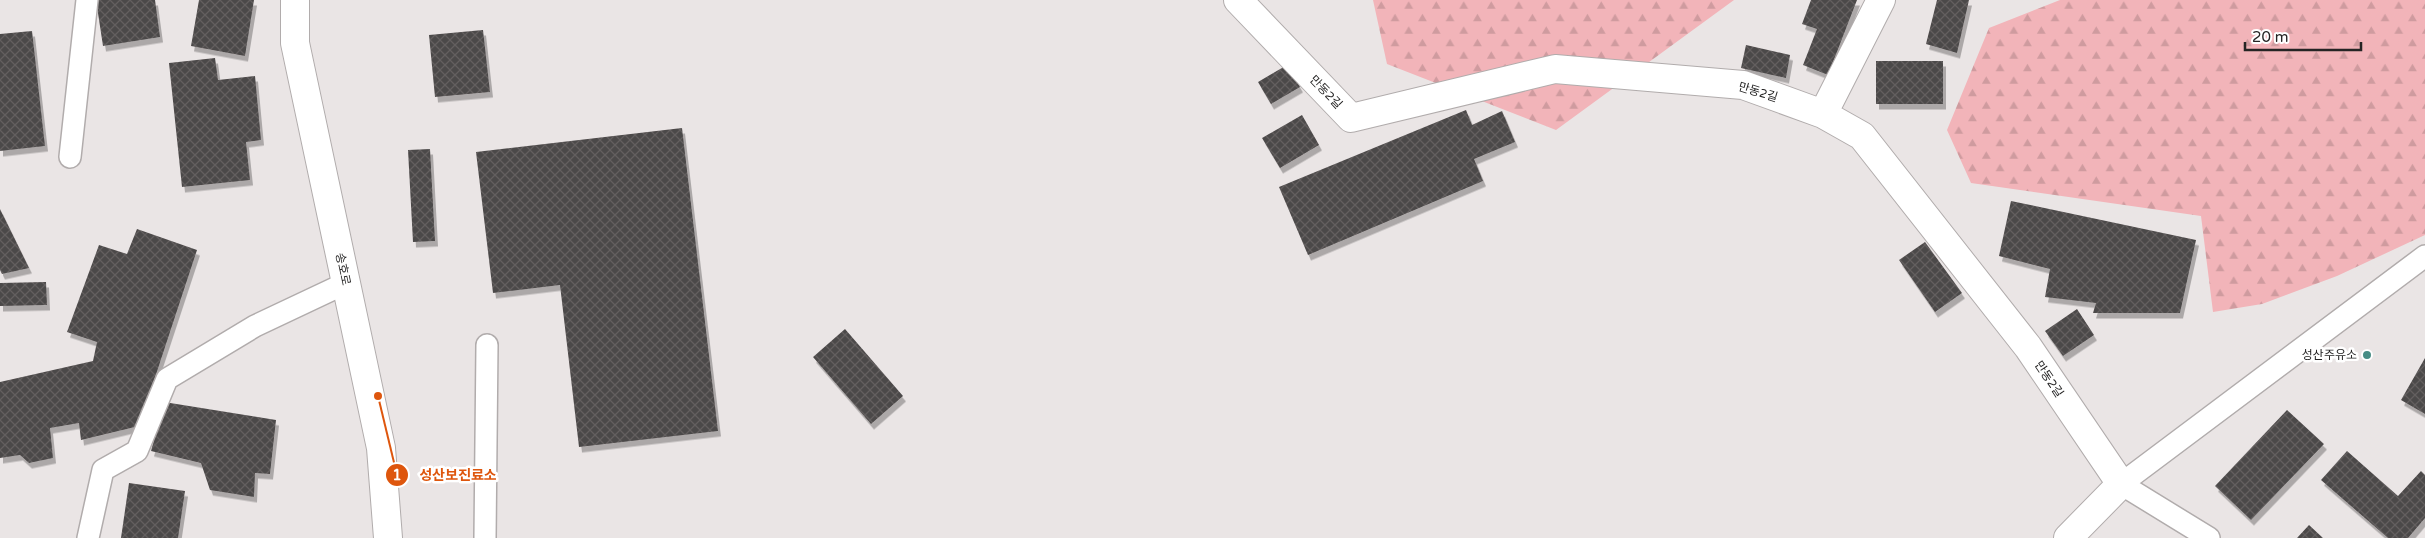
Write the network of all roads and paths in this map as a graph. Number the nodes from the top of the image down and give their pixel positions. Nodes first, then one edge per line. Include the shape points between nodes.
1 (87, 0) edge
2 (295, 0) edge
3 (1238, 0) edge
4 (1881, 0) edge
5 (1823, 114) junction
6 (70, 157) dead end
7 (2425, 256) edge
8 (346, 283) junction
9 (487, 345) dead end
10 (2121, 484) junction
11 (88, 538) edge
12 (388, 538) edge
13 (485, 538) edge
14 (2068, 538) edge
15 (2209, 538) edge

1 - 6 lane
2 - 8 street, 송호로 via 295,43
3 - 5 street, 만동2길 via 1351,118 1555,69 1743,86
4 - 5 street
5 - 10 street, 만동2길 via 1862,136 2028,346
7 - 10 lane
8 - 11 lane via 256,326 167,380 137,451 103,470
8 - 12 street, 송호로 via 381,448
9 - 13 lane
10 - 14 street
10 - 15 lane, 만동2길

